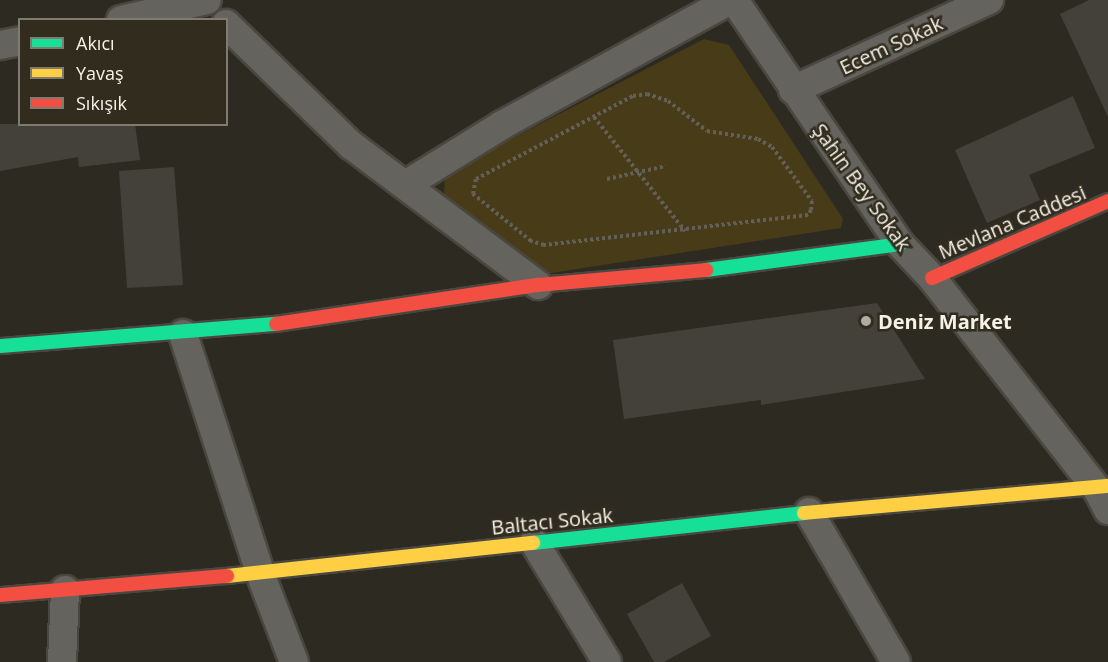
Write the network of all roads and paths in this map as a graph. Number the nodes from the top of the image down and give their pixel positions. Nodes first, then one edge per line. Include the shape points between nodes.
1 (730, 0) edge
2 (734, 0) edge
3 (989, 0) edge
4 (209, 5) edge
5 (133, 18) edge
6 (228, 26) edge
7 (18, 41) edge
8 (0, 45) edge
9 (793, 90) junction
10 (594, 117) junction
11 (666, 166) dead end
12 (638, 172) junction
13 (607, 179) dead end
14 (407, 184) junction
15 (1108, 201) edge
16 (685, 230) junction
17 (900, 244) junction
18 (700, 271) junction
19 (932, 278) junction
20 (538, 285) junction
21 (183, 334) junction
22 (0, 346) edge
23 (1104, 495) edge
24 (809, 512) junction
25 (534, 542) junction
26 (260, 573) junction
27 (65, 590) junction
28 (0, 595) edge
29 (62, 662) edge
30 (294, 662) edge
31 (607, 662) edge
32 (896, 662) edge

1 - 14 street via 502,125
2 - 9 street, Şahin Bey Sokak
3 - 9 street, Ecem Sokak
4 - 5 street
6 - 14 street via 351,145
7 - 8 street
9 - 17 street, Şahin Bey Sokak
10 - 12 path
10 - 16 path via 476,179 473,195 535,244
10 - 16 path via 633,96 660,97 707,131 758,139 772,147 813,205 808,214
11 - 12 path
12 - 13 path
12 - 16 path
14 - 20 street
15 - 19 street, Mevlana Caddesi
16 - 18 path
17 - 18 street
17 - 19 street, Şahin Bey Sokak
18 - 20 street
19 - 23 street, Şahin Bey Sokak
20 - 21 street via 329,318
21 - 22 street
21 - 26 street
23 - 24 street, Baltacı Sokak
24 - 25 street, Baltacı Sokak
24 - 32 street
25 - 26 street, Baltacı Sokak
25 - 31 street
26 - 27 street, Baltacı Sokak
26 - 30 street
27 - 28 street, Baltacı Sokak
27 - 29 street

